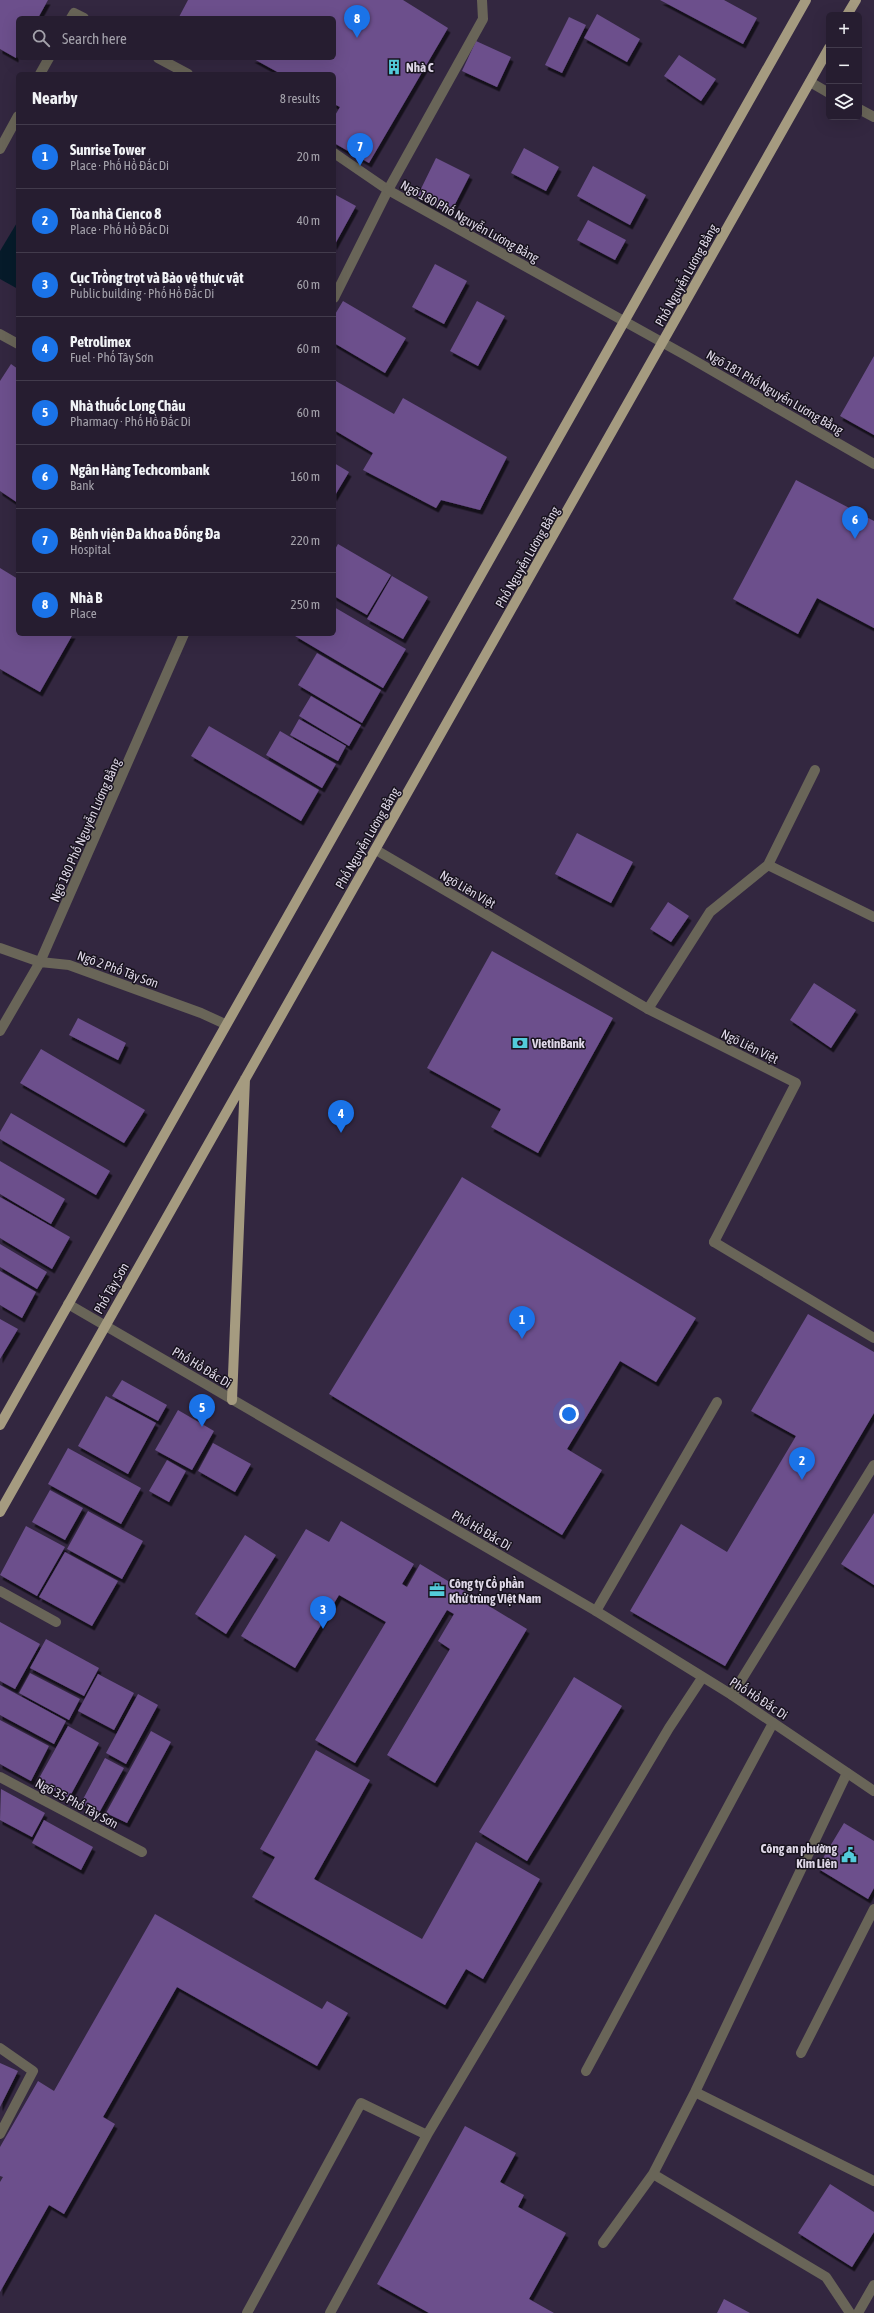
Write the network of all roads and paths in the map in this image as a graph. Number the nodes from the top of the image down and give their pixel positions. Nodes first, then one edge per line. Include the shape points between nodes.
1 (482, 0) edge
2 (806, 0) edge
3 (856, 0) edge
4 (849, 12) edge
5 (72, 16) edge
6 (81, 16) edge
7 (826, 53) edge
8 (48, 60) edge
9 (162, 60) edge
10 (41, 72) edge
11 (184, 72) edge
12 (810, 82) junction
13 (826, 91) edge
14 (862, 110) edge
15 (874, 116) edge
16 (16, 120) edge
17 (0, 149) edge
18 (336, 154) edge
19 (388, 190) junction
20 (336, 294) edge
21 (623, 322) junction
22 (0, 334) edge
23 (16, 343) edge
24 (663, 343) junction
25 (874, 464) edge
26 (183, 636) edge
27 (815, 770) dead end
28 (376, 850) junction
29 (768, 865) junction
30 (874, 917) edge
31 (0, 948) edge
32 (40, 962) junction
33 (648, 1009) junction
34 (225, 1024) junction
35 (0, 1032) edge
36 (245, 1077) junction
37 (68, 1304) junction
38 (105, 1325) junction
39 (874, 1338) edge
40 (232, 1400) junction
41 (717, 1402) dead end
42 (0, 1425) edge
43 (874, 1465) edge
44 (0, 1512) edge
45 (0, 1591) edge
46 (596, 1611) junction
47 (56, 1622) dead end
48 (702, 1678) junction
49 (732, 1695) junction
50 (773, 1723) junction
51 (847, 1773) junction
52 (0, 1777) edge
53 (874, 1791) edge
54 (142, 1852) dead end
55 (874, 1909) edge
56 (0, 2048) edge
57 (801, 2053) dead end
58 (586, 2072) dead end
59 (695, 2092) junction
60 (0, 2134) edge
61 (427, 2135) junction
62 (653, 2174) junction
63 (874, 2181) edge
64 (603, 2243) dead end
65 (874, 2285) edge
66 (246, 2313) edge
67 (330, 2313) edge
68 (850, 2313) edge
69 (858, 2313) edge

1 - 19 street via 483,19
2 - 21 main road
3 - 4 main road
5 - 6 street via 74,12
7 - 12 main road, Phố Nguyễn Lương Bằng
8 - 10 street
9 - 11 street
12 - 13 street
12 - 24 main road, Phố Nguyễn Lương Bằng
14 - 15 street
16 - 17 street
18 - 19 street
19 - 20 street, Ngõ 180 Phố Nguyễn Lương Bằng
19 - 21 street, Ngõ 180 Phố Nguyễn Lương Bằng
21 - 24 street, Ngõ 180 Phố Nguyễn Lương Bằng
21 - 34 main road
22 - 23 street
24 - 25 street, Ngõ 181 Phố Nguyễn Lương Bằng
24 - 28 main road, Phố Nguyễn Lương Bằng
26 - 32 street, Ngõ 180 Phố Nguyễn Lương Bằng
27 - 29 street
28 - 33 street, Ngõ Liên Việt
28 - 36 main road, Phố Nguyễn Lương Bằng
29 - 30 street
29 - 33 street via 710,912
31 - 32 street, Ngõ 2 Phố Tây Sơn
32 - 34 street, Ngõ 2 Phố Tây Sơn via 69,965
32 - 35 street, Ngõ 180 Phố Nguyễn Lương Bằng
33 - 39 street, Ngõ Liên Việt via 796,1083 714,1242
34 - 37 main road
36 - 38 main road, Phố Tây Sơn
36 - 40 main road
37 - 38 street, Phố Hồ Đắc Di
37 - 42 main road
38 - 40 street, Phố Hồ Đắc Di
38 - 44 main road, Phố Tây Sơn
40 - 46 street, Phố Hồ Đắc Di
41 - 46 street
43 - 49 street
45 - 47 street
46 - 48 street, Phố Hồ Đắc Di
48 - 49 street, Phố Hồ Đắc Di
48 - 61 street via 668,1728
49 - 50 street, Phố Hồ Đắc Di
50 - 51 street, Phố Hồ Đắc Di
50 - 58 street
51 - 53 street, Phố Hồ Đắc Di
51 - 59 street
52 - 54 street, Ngõ 35 Phố Tây Sơn
55 - 57 street
56 - 60 street via 33,2071
59 - 62 street
59 - 63 street
61 - 66 street via 361,2103
61 - 67 street
62 - 64 street
62 - 68 street via 826,2277
65 - 69 street

